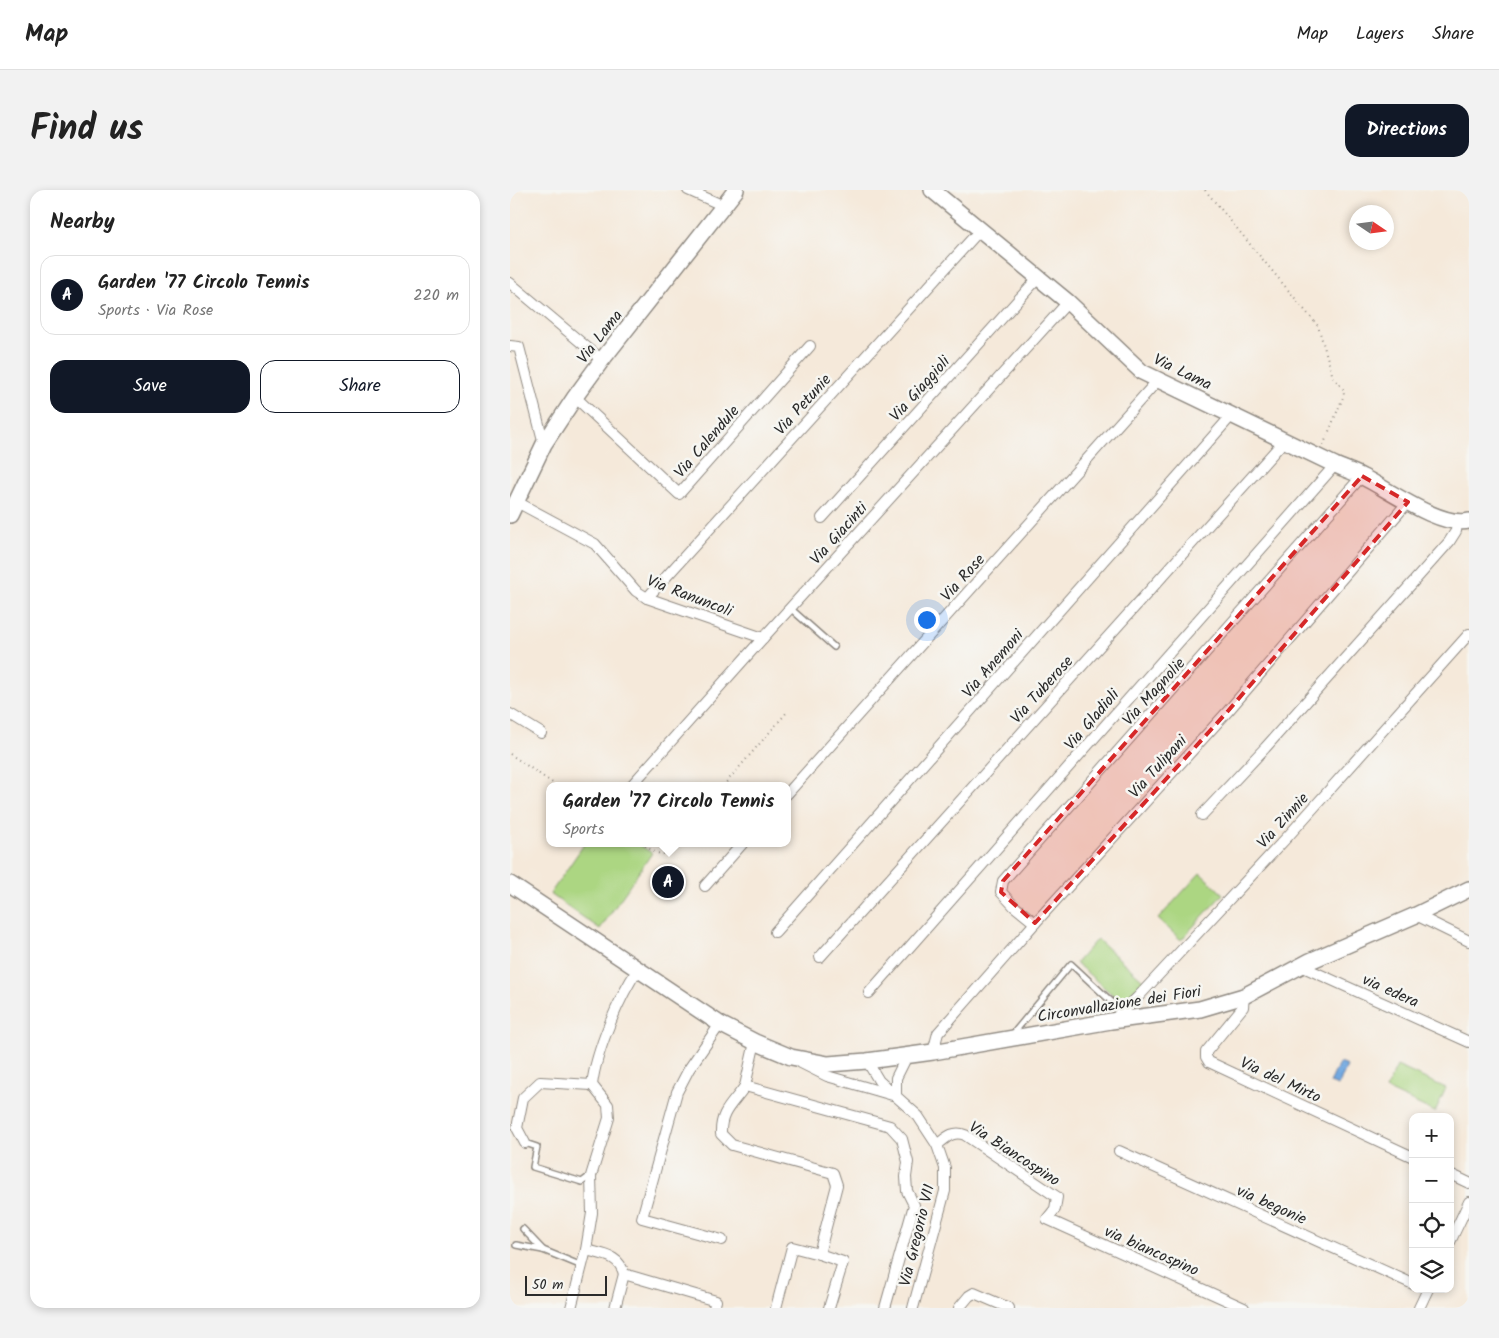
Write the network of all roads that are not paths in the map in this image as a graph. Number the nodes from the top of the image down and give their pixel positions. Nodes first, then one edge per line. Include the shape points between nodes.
1 (688, 190) edge
2 (736, 190) edge
3 (932, 190) edge
4 (724, 206) junction
5 (980, 230) junction
6 (1038, 278) junction
7 (510, 282) edge
8 (1068, 302) junction
9 (510, 346) edge
10 (810, 346) dead end
11 (602, 360) junction
12 (1159, 379) junction
13 (575, 397) junction
14 (1232, 415) junction
15 (1284, 441) junction
16 (544, 444) junction
17 (1335, 465) junction
18 (1362, 476) junction
19 (1408, 502) junction
20 (513, 509) edge
21 (822, 518) dead end
22 (1464, 523) edge
23 (647, 598) junction
24 (790, 608) junction
25 (1469, 634) edge
26 (763, 638) junction
27 (834, 647) dead end
28 (510, 714) edge
29 (541, 734) dead end
30 (635, 782) edge
31 (791, 790) edge
32 (1202, 815) dead end
33 (739, 847) edge
34 (510, 884) edge
35 (705, 886) dead end
36 (1469, 889) edge
37 (1416, 915) junction
38 (1035, 923) junction
39 (775, 932) dead end
40 (1469, 941) edge
41 (820, 957) dead end
42 (1301, 966) junction
43 (638, 969) junction
44 (869, 993) dead end
45 (1244, 996) junction
46 (1115, 1018) junction
47 (720, 1024) junction
48 (1008, 1039) junction
49 (755, 1042) junction
50 (1469, 1042) edge
51 (933, 1052) junction
52 (907, 1056) junction
53 (791, 1057) junction
54 (867, 1061) junction
55 (592, 1085) junction
56 (745, 1086) junction
57 (896, 1096) junction
58 (525, 1143) joint
59 (937, 1145) junction
60 (1119, 1151) dead end
61 (1409, 1155) edge
62 (591, 1176) junction
63 (1454, 1176) edge
64 (1469, 1183) edge
65 (1469, 1202) edge
66 (1047, 1219) joint
67 (523, 1229) dead end
68 (1454, 1234) edge
69 (722, 1240) dead end
70 (516, 1245) dead end
71 (543, 1250) junction
72 (586, 1250) junction
73 (819, 1254) junction
74 (583, 1267) junction
75 (624, 1274) junction
76 (1409, 1282) edge
77 (1426, 1293) edge
78 (573, 1308) edge
79 (615, 1308) edge
80 (714, 1308) edge
81 (776, 1308) edge
82 (829, 1308) edge
83 (885, 1308) edge
84 (913, 1308) edge
85 (959, 1308) edge
86 (1009, 1308) edge
87 (1244, 1308) edge
88 (1419, 1308) edge

1 - 4 street
2 - 4 street, Via Lama
3 - 5 street, Via Lama
4 - 11 street, Via Lama
5 - 6 street, Via Lama
5 - 23 street, Via Petunie
6 - 8 street, Via Lama
6 - 21 street, Via Giaggioli
7 - 11 street
8 - 12 street, Via Lama via 1142,372
8 - 24 street, Via Giacinti
9 - 16 street via 519,347
10 - 13 street, Via Calendule via 679,494
11 - 13 street, Via Lama
12 - 14 street, Via Lama
12 - 31 street, Via Rose
13 - 16 street, Via Lama
14 - 15 street, Via Lama
14 - 39 street, Via Anemoni
15 - 17 street, Via Lama
15 - 41 street, Via Tuberose
16 - 20 street, Via Lama
17 - 18 street, Via Lama
17 - 44 street, Via Gladioli
18 - 19 street, Via Lama
18 - 38 street, Via Magnolie via 1003,881 1001,892
19 - 22 street, Via Lama via 1441,518
19 - 38 street, Via Tulipani via 1228,711
20 - 23 street, Via Ranuncoli via 594,544 636,591
22 - 32 street, Via Lama
23 - 26 street, Via Ranuncoli
24 - 26 street, Via Giacinti
24 - 27 lane
25 - 46 street, Via Zinnie via 1290,834
26 - 30 street, Via Giacinti
28 - 29 street
33 - 35 street
34 - 43 street, Circonvallazione dei Fiori
36 - 37 street, Circonvallazione dei Fiori
37 - 40 street
37 - 42 street, Circonvallazione dei Fiori
38 - 51 street, Via Tulipani via 938,1033
42 - 45 street, Circonvallazione dei Fiori
42 - 50 street, via edera
43 - 47 street, Circonvallazione dei Fiori
43 - 55 street via 613,1016
45 - 46 street, Circonvallazione dei Fiori via 1200,1009
45 - 61 street, Via del Mirto via 1243,1008 1206,1052 1209,1062
46 - 48 street, Circonvallazione dei Fiori
46 - 48 lane via 1114,1004 1071,964
47 - 49 street, Circonvallazione dei Fiori
47 - 69 street via 677,1092 642,1218
48 - 51 street, Circonvallazione dei Fiori
49 - 53 street, Circonvallazione dei Fiori
49 - 56 street
51 - 52 street, Circonvallazione dei Fiori
52 - 54 street, Circonvallazione dei Fiori
52 - 57 street via 896,1078
53 - 54 street, Circonvallazione dei Fiori via 828,1064
53 - 57 street, Via Gregorio VII via 828,1076
54 - 57 street, Via Gregorio VII via 879,1081
55 - 58 street via 540,1082 523,1098 516,1128
55 - 62 street via 608,1105 610,1118
56 - 73 street via 726,1109 721,1124 722,1134 732,1146 833,1173 837,1185
56 - 83 street via 890,1126 902,1139 908,1162 907,1191 914,1205
57 - 59 street, Via Gregorio VII via 918,1116
58 - 62 lane via 538,1147 533,1167 582,1182
59 - 66 street, Via Biancospino via 958,1132 1053,1193 1057,1203
59 - 84 street, Via Gregorio VII via 945,1168 944,1191
60 - 76 street, via begonie
62 - 72 street via 592,1213
63 - 64 street
65 - 68 street
66 - 87 street, via biancospino
67 - 71 lane
70 - 71 lane
71 - 74 lane
72 - 74 street
72 - 75 street via 614,1258 622,1265
73 - 81 street via 792,1247
73 - 82 street via 843,1262
74 - 78 street
75 - 79 street
75 - 80 street via 716,1301
77 - 88 street
85 - 86 street via 974,1293

